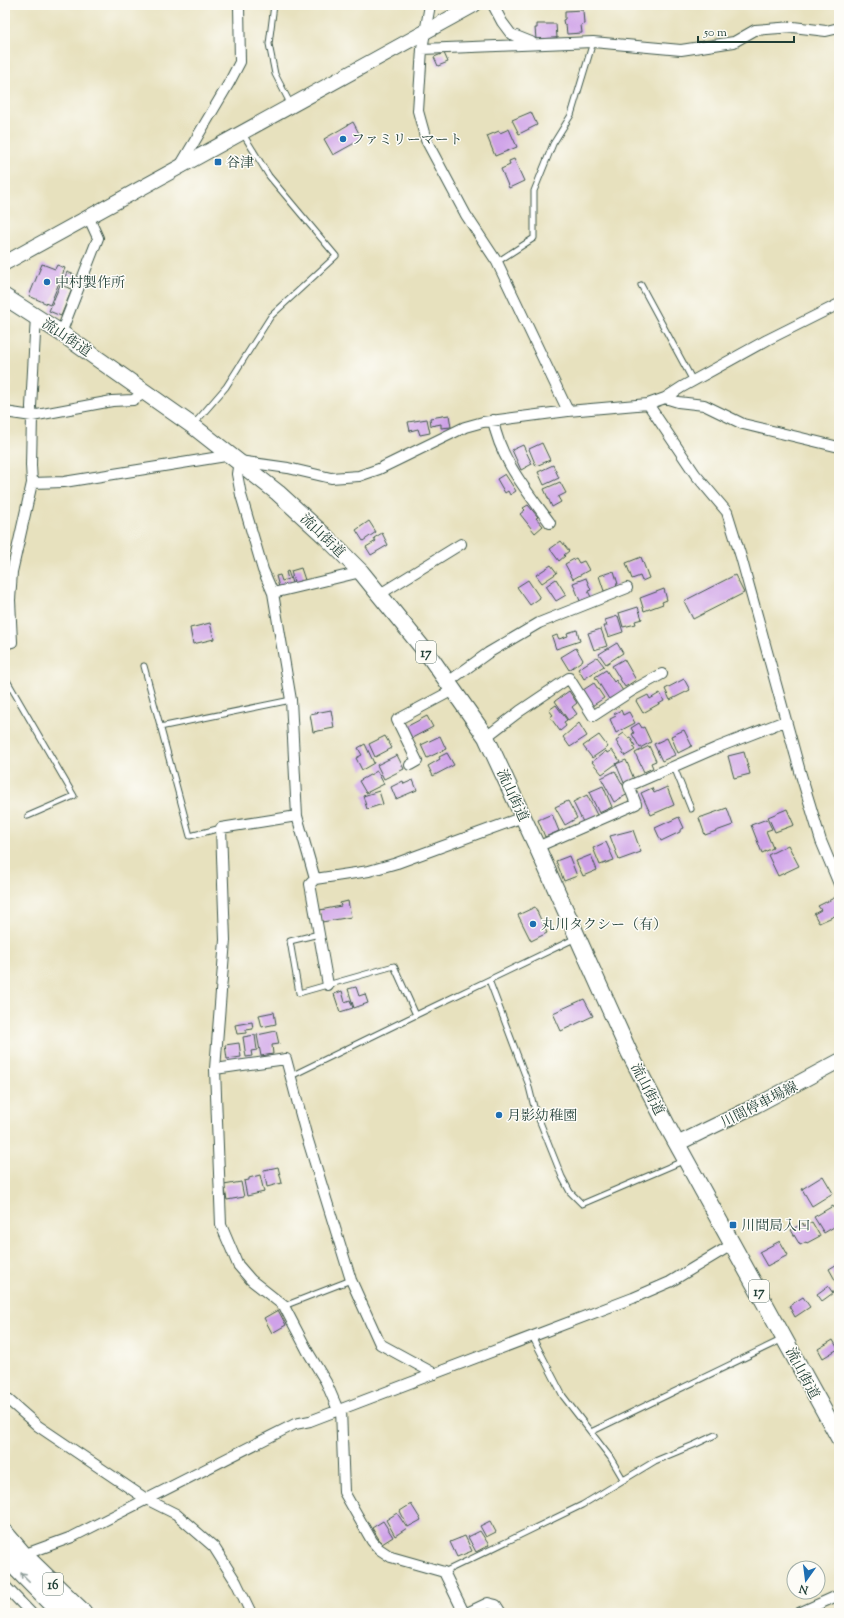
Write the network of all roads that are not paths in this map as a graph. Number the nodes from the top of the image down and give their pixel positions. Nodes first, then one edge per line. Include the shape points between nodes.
1 (239, 5) edge
2 (274, 5) edge
3 (430, 5) edge
4 (474, 5) edge
5 (493, 5) edge
6 (839, 28) edge
7 (426, 32) junction
8 (593, 42) junction
9 (535, 44) junction
10 (422, 49) junction
11 (292, 106) junction
12 (243, 133) junction
13 (179, 168) junction
14 (88, 216) junction
15 (5, 262) edge
16 (497, 262) junction
17 (641, 285) dead end
18 (5, 297) edge
19 (839, 304) edge
20 (36, 316) junction
21 (61, 333) junction
22 (693, 381) junction
23 (146, 392) junction
24 (665, 398) junction
25 (648, 404) junction
26 (568, 411) junction
27 (5, 412) edge
28 (32, 416) junction
29 (493, 420) junction
30 (193, 426) junction
31 (839, 447) edge
32 (235, 458) junction
33 (32, 483) junction
34 (550, 523) dead end
35 (461, 544) dead end
36 (361, 572) junction
37 (628, 588) dead end
38 (273, 594) junction
39 (380, 594) junction
40 (5, 644) edge
41 (144, 666) dead end
42 (662, 674) dead end
43 (5, 677) edge
44 (450, 686) junction
45 (291, 700) junction
46 (785, 721) junction
47 (160, 727) junction
48 (486, 737) junction
49 (410, 765) dead end
50 (674, 767) junction
51 (691, 809) dead end
52 (28, 816) dead end
53 (297, 816) junction
54 (523, 817) junction
55 (222, 828) junction
56 (537, 847) junction
57 (315, 879) junction
58 (839, 884) edge
59 (319, 934) junction
60 (577, 938) junction
61 (489, 980) junction
62 (328, 985) junction
63 (416, 1015) junction
64 (839, 1061) edge
65 (215, 1069) junction
66 (291, 1076) junction
67 (677, 1144) junction
68 (686, 1160) junction
69 (733, 1244) junction
70 (351, 1280) junction
71 (284, 1306) junction
72 (532, 1336) junction
73 (784, 1338) junction
74 (435, 1374) junction
75 (5, 1397) edge
76 (339, 1410) junction
77 (591, 1432) junction
78 (716, 1435) dead end
79 (839, 1438) edge
80 (623, 1480) junction
81 (146, 1499) junction
82 (5, 1534) edge
83 (11, 1559) edge
84 (444, 1572) junction
85 (5, 1586) edge
86 (839, 1595) edge
87 (31, 1613) edge
88 (61, 1613) edge
89 (83, 1613) edge
90 (251, 1613) edge
91 (464, 1613) edge
92 (467, 1613) edge
93 (500, 1613) edge
94 (799, 1613) edge

1 - 13 street via 240,62
2 - 11 lane via 270,44 275,74
3 - 7 street
4 - 7 street
5 - 9 street via 510,34
6 - 8 street via 826,31 793,27 755,30 734,42 681,50
7 - 10 street
7 - 11 street
8 - 9 street
8 - 16 lane via 571,115 553,144 534,191 534,238
9 - 10 street
10 - 16 street via 418,111 426,140 466,215
11 - 12 street
12 - 13 street
12 - 30 lane via 269,176 336,256 271,316 226,387
13 - 14 street
14 - 15 street
14 - 21 street via 98,238
16 - 26 street
17 - 22 lane
18 - 20 main road, 流山街道 / 17
19 - 22 street
20 - 21 main road, 流山街道 / 17
20 - 28 street
21 - 23 main road, 流山街道 / 17
22 - 24 street
23 - 28 street via 133,400 112,401
23 - 30 main road, 流山街道 / 17
24 - 25 street
24 - 31 street via 704,406 743,424
25 - 26 street
25 - 46 street via 695,474 726,512 741,557
26 - 29 street
27 - 28 street
28 - 33 street
29 - 32 street via 465,427 379,469 359,476 331,478
29 - 34 street via 496,434 517,477
30 - 32 main road, 流山街道 / 17
32 - 33 street via 64,482
32 - 36 main road, 流山街道 / 17 via 278,493
32 - 38 street via 241,495 263,570
33 - 40 street via 12,572 12,642
35 - 39 street
36 - 38 street
36 - 39 main road, 流山街道 / 17
37 - 44 street via 538,623 488,654
38 - 45 street
39 - 44 main road, 流山街道 / 17
41 - 47 lane
42 - 48 street via 594,716 569,678 520,710
43 - 52 lane via 74,796
44 - 48 main road, 流山街道 / 17
44 - 49 street via 397,720 418,761
45 - 47 lane
45 - 53 street
46 - 50 street
46 - 58 street via 821,841
47 - 55 lane via 190,836
48 - 54 main road, 流山街道 / 17
50 - 51 lane
50 - 56 street via 629,786 636,804
53 - 55 street
53 - 57 street
54 - 56 main road, 流山街道 / 17
54 - 57 street via 397,863
55 - 65 street via 225,940
56 - 60 main road, 流山街道 / 17
57 - 59 street via 310,884
59 - 62 street
59 - 62 lane via 290,941 299,993
60 - 61 lane
60 - 67 main road, 流山街道 / 17 via 629,1052
61 - 63 lane
61 - 68 lane via 562,1177 570,1192 582,1204
62 - 63 lane via 394,966
63 - 66 lane
64 - 67 street, 川間停車場線 via 757,1106
65 - 66 street via 286,1059
65 - 71 street via 221,1225 238,1265 251,1280
66 - 70 street
67 - 68 main road, 流山街道 / 17
68 - 69 main road, 流山街道 / 17
69 - 72 street via 670,1282
69 - 73 main road, 流山街道 / 17
70 - 71 lane
70 - 74 street via 380,1344
71 - 76 street
72 - 74 street
72 - 77 lane via 563,1396
73 - 77 lane
73 - 79 main road, 流山街道 / 17
74 - 76 street
75 - 81 street via 38,1426
76 - 81 street via 295,1424
76 - 84 street via 344,1492 372,1541 378,1549 391,1557
77 - 80 lane
78 - 80 lane via 655,1461
80 - 84 lane via 582,1505
81 - 83 street via 72,1537
81 - 90 street via 176,1514 214,1547 236,1582
82 - 83 highway, 16
88 -> 83 highway, 16
83 - 89 highway, 16
84 - 91 street
85 - 87 street
86 - 94 street
92 - 93 street via 488,1603 496,1605

